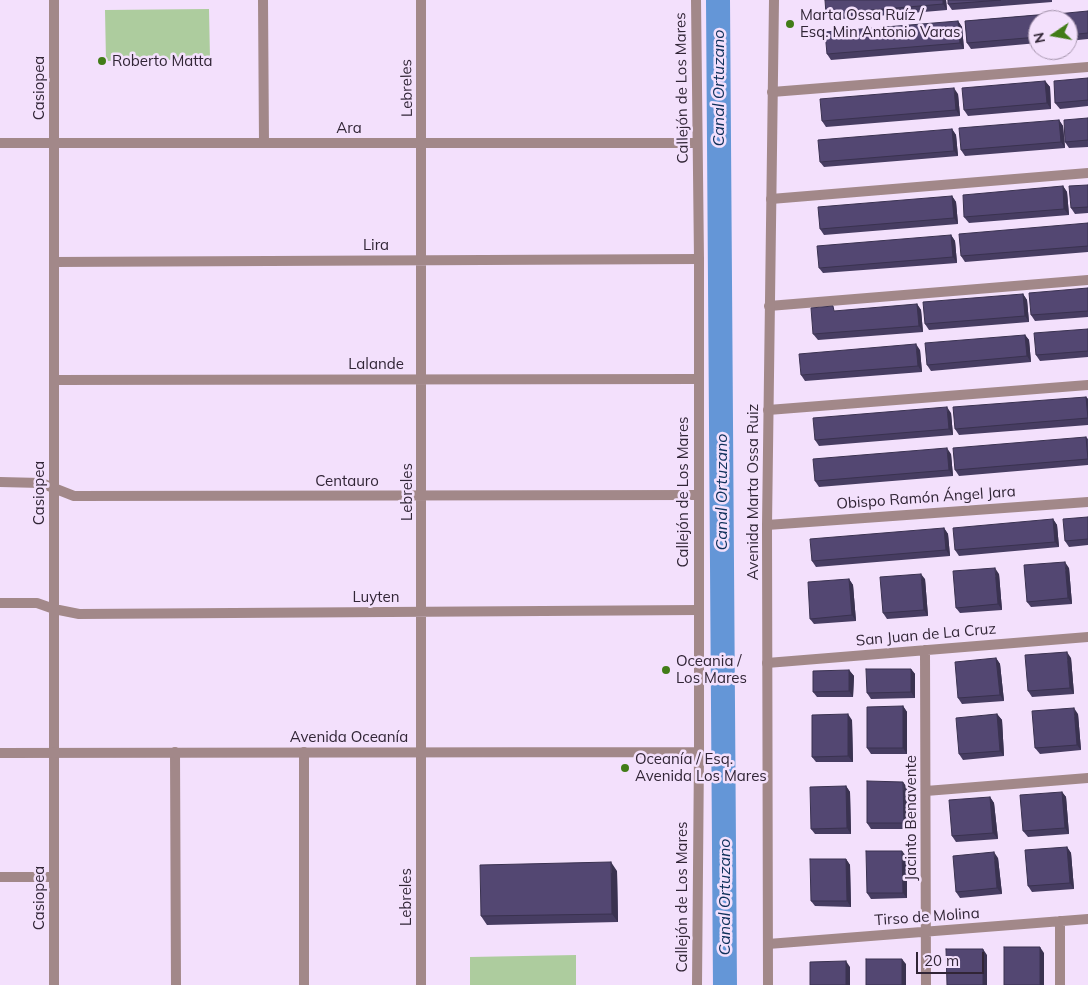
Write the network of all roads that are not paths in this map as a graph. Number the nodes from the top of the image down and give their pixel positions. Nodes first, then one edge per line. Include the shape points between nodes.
1 (54, 0) edge
2 (263, 0) edge
3 (421, 0) edge
4 (696, 0) edge
5 (774, 0) edge
6 (1088, 67) edge
7 (772, 92) junction
8 (0, 143) edge
9 (54, 143) junction
10 (264, 143) junction
11 (422, 143) junction
12 (697, 143) junction
13 (1088, 173) edge
14 (771, 199) junction
15 (698, 259) junction
16 (422, 260) junction
17 (54, 262) junction
18 (1088, 280) edge
19 (769, 306) junction
20 (422, 379) junction
21 (698, 379) junction
22 (54, 380) junction
23 (1088, 385) edge
24 (768, 410) junction
25 (0, 482) edge
26 (54, 489) junction
27 (422, 495) junction
28 (698, 495) junction
29 (1088, 502) edge
30 (767, 525) junction
31 (0, 603) edge
32 (54, 609) junction
33 (698, 610) junction
34 (422, 612) junction
35 (1088, 637) edge
36 (925, 650) junction
37 (767, 663) junction
38 (0, 752) edge
39 (54, 752) junction
40 (175, 752) junction
41 (304, 752) junction
42 (422, 752) junction
43 (699, 752) junction
44 (1088, 778) edge
45 (926, 791) junction
46 (0, 877) edge
47 (54, 877) junction
48 (1088, 919) edge
49 (1060, 922) junction
50 (926, 932) junction
51 (768, 944) junction
52 (54, 985) edge
53 (176, 985) edge
54 (304, 985) edge
55 (421, 985) edge
56 (697, 985) edge
57 (768, 985) edge
58 (926, 985) edge
59 (1060, 985) edge

1 - 9 street, Casiopea
2 - 10 street
3 - 11 street, Lebreles
4 - 12 street, Callejón de Los Mares
5 - 7 street, Avenida Marta Ossa Ruiz
6 - 7 street
7 - 14 street, Avenida Marta Ossa Ruiz
8 - 9 street, Ara
9 - 10 street, Ara
9 - 17 street, Casiopea
10 - 11 street, Ara
11 - 12 street, Ara
11 - 16 street, Lebreles
12 - 15 street, Callejón de Los Mares
13 - 14 street
14 - 19 street, Avenida Marta Ossa Ruiz
15 - 16 street, Lira
15 - 21 street, Callejón de Los Mares
16 - 17 street, Lira
16 - 20 street, Lebreles
17 - 22 street, Casiopea
18 - 19 street
19 - 24 street, Avenida Marta Ossa Ruiz
20 - 21 street, Lalande
20 - 22 street, Lalande
20 - 27 street, Lebreles
21 - 28 street, Callejón de Los Mares
22 - 26 street, Casiopea
23 - 24 street
24 - 30 street, Avenida Marta Ossa Ruiz
25 - 26 street, Centauro via 41,483
26 - 27 street, Centauro via 74,496
26 - 32 street, Casiopea
27 - 28 street, Centauro
27 - 34 street, Lebreles
28 - 33 street, Callejón de Los Mares
29 - 30 street, Obispo Ramón Ángel Jara
30 - 37 street, Avenida Marta Ossa Ruiz
31 - 32 street, Luyten via 37,603
32 - 34 street, Luyten via 79,614
32 - 39 street, Casiopea
33 - 34 street, Luyten
33 - 43 street, Callejón de Los Mares
34 - 42 street, Lebreles
35 - 36 street, San Juan de La Cruz
36 - 37 street, San Juan de La Cruz
36 - 45 street, Jacinto Benavente
37 - 51 street, Avenida Marta Ossa Ruiz
38 - 39 street, Avenida Oceanía
39 - 40 street, Avenida Oceanía
39 - 47 street, Casiopea
40 - 41 street, Avenida Oceanía
40 - 53 street
41 - 42 street, Avenida Oceanía
41 - 54 street
42 - 43 street, Avenida Oceanía
42 - 55 street, Lebreles
43 - 56 street, Callejón de Los Mares
44 - 45 street
45 - 50 street, Jacinto Benavente
46 - 47 street
47 - 52 street, Casiopea
48 - 49 street, Tirso de Molina
49 - 50 street, Tirso de Molina
49 - 59 street
50 - 51 street, Tirso de Molina
50 - 58 street, Jacinto Benavente
51 - 57 street, Avenida Marta Ossa Ruiz

